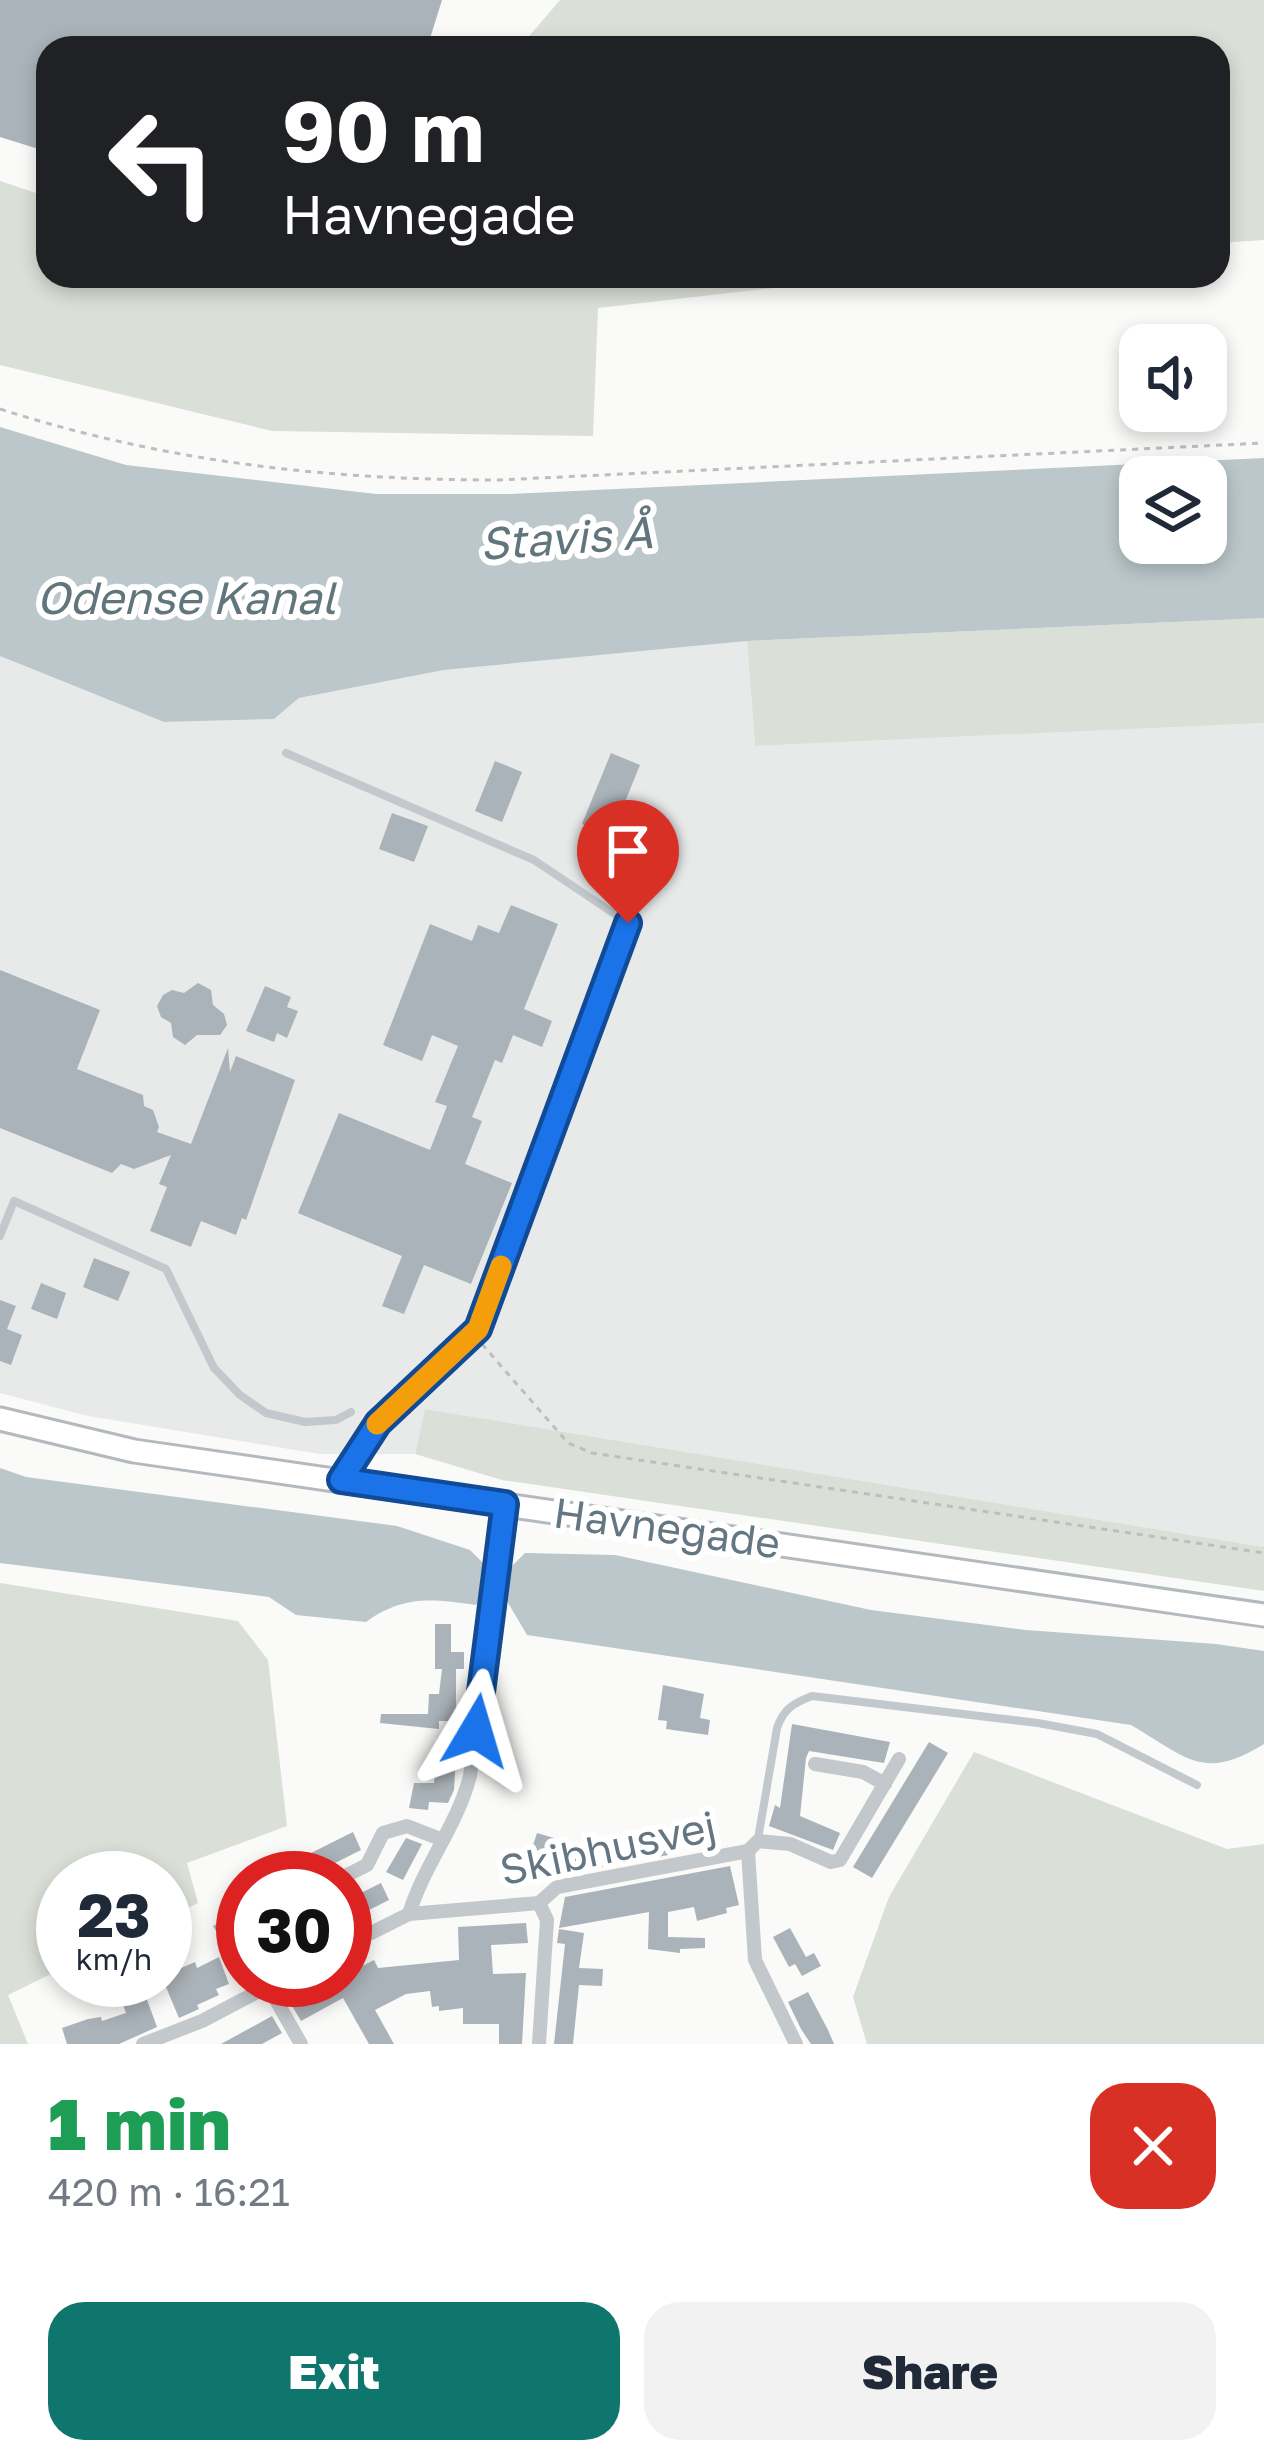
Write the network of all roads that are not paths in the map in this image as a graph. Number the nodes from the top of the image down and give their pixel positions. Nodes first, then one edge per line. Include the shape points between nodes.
1 (286, 753) dead end
2 (0, 1236) edge
3 (352, 1412) dead end
4 (0, 1419) edge
5 (341, 1480) junction
6 (505, 1504) junction
7 (1264, 1616) edge
8 (899, 1759) dead end
9 (815, 1765) dead end
10 (885, 1784) junction
11 (1197, 1785) dead end
12 (442, 1840) junction
13 (753, 1846) junction
14 (372, 1855) edge
15 (539, 1903) junction
16 (409, 1914) junction
17 (372, 1932) edge
18 (227, 2007) edge
19 (285, 2007) edge
20 (143, 2044) edge
21 (301, 2044) edge
22 (539, 2044) edge
23 (796, 2044) edge

1 - 5 lane via 534,860 628,923 478,1329 378,1423
2 - 3 lane via 14,1201 166,1269 214,1368 240,1395 266,1413 305,1422
4 - 5 street, Havnegade via 134,1450
5 - 6 street, Havnegade
6 - 7 street, Havnegade
6 - 12 street via 470,1776
8 - 10 street, Skibhusvej
9 - 10 street
10 - 13 street, Skibhusvej via 840,1860 790,1844
11 - 13 lane via 1097,1734 812,1696 782,1714
12 - 14 street, Skibhusvej via 407,1826 383,1834
12 - 16 street
13 - 15 street, Skibhusvej via 557,1887
13 - 23 street, Skibhusvej via 754,1960
15 - 16 street, Skibhusvej
15 - 22 street via 547,1920
16 - 17 street, Skibhusvej
18 - 20 street
19 - 21 street

